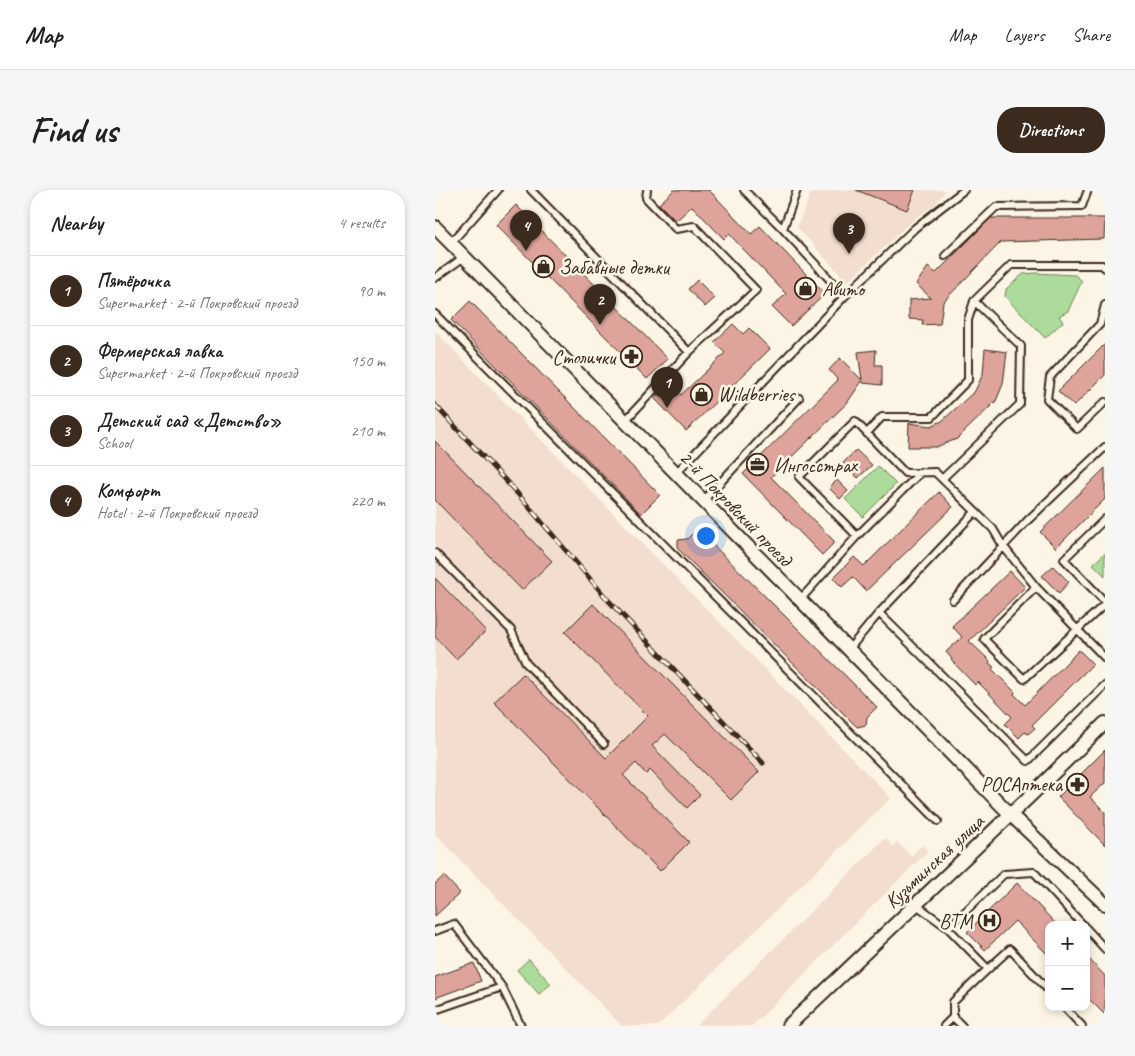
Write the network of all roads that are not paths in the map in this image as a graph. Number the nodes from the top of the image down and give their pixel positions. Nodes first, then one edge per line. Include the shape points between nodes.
1 (498, 190) edge
2 (531, 190) edge
3 (647, 190) edge
4 (744, 190) edge
5 (797, 190) edge
6 (964, 190) edge
7 (1088, 190) edge
8 (435, 227) edge
9 (783, 229) junction
10 (451, 243) junction
11 (945, 256) dead end
12 (464, 257) junction
13 (1105, 268) edge
14 (435, 278) edge
15 (845, 296) junction
16 (974, 301) junction
17 (1105, 305) edge
18 (435, 314) edge
19 (689, 352) junction
20 (799, 398) dead end
21 (1105, 402) edge
22 (625, 421) junction
23 (867, 433) junction
24 (1105, 447) edge
25 (921, 472) junction
26 (675, 473) junction
27 (942, 479) junction
28 (703, 501) junction
29 (975, 512) junction
30 (1105, 519) edge
31 (857, 536) junction
32 (1003, 546) junction
33 (435, 553) edge
34 (1036, 587) junction
35 (800, 600) junction
36 (953, 600) dead end
37 (1105, 603) edge
38 (879, 613) junction
39 (1077, 631) junction
40 (849, 649) junction
41 (1105, 658) edge
42 (1105, 685) edge
43 (1105, 723) edge
44 (604, 744) dead end
45 (1010, 814) junction
46 (938, 821) dead end
47 (915, 904) junction
48 (1105, 904) edge
49 (1079, 921) edge
50 (948, 928) junction
51 (435, 931) edge
52 (1090, 932) edge
53 (1105, 949) edge
54 (988, 969) junction
55 (1045, 986) edge
56 (502, 987) junction
57 (435, 1010) edge
58 (1068, 1011) edge
59 (953, 1017) junction
60 (521, 1026) edge
61 (788, 1026) edge
62 (944, 1026) edge
63 (962, 1026) edge
64 (1082, 1026) edge

1 - 10 lane
2 - 19 lane
3 - 19 lane via 646,198 675,229 693,226 756,290
4 - 9 lane
5 - 9 lane
6 - 15 lane via 915,228
7 - 11 lane via 1082,206 996,206
8 - 10 street, 2-й Покровский проезд
9 - 15 lane
10 - 12 street, 2-й Покровский проезд
12 - 14 lane
12 - 22 street, 2-й Покровский проезд
13 - 16 lane via 1011,265
15 - 26 lane
16 - 23 lane via 968,320 968,380 932,416 882,417
16 - 27 lane via 1021,346 1020,404
17 - 21 lane via 1100,324 1050,377 1047,398 1077,429
18 - 46 lane
19 - 22 lane
20 - 28 lane
22 - 26 street, 2-й Покровский проезд
23 - 25 lane via 905,473
23 - 31 lane via 855,421 799,477
24 - 32 lane
25 - 27 lane via 935,472
25 - 31 lane
26 - 28 street, 2-й Покровский проезд
27 - 29 lane
28 - 35 street, 2-й Покровский проезд
29 - 32 lane via 993,529
29 - 38 lane
30 - 37 lane via 1064,559
31 - 35 lane
32 - 34 lane
32 - 36 lane
33 - 44 lane via 511,630 526,663
34 - 39 lane
34 - 39 lane via 984,640 1024,679
35 - 40 street, 2-й Покровский проезд
37 - 39 lane
38 - 40 lane
38 - 42 lane via 1028,761
39 - 41 lane
40 - 45 street, 2-й Покровский проезд
43 - 45 street, Кузьминская улица
45 - 47 street, Кузьминская улица
45 - 48 street, 2-й Покровский проезд
47 - 50 lane
47 - 61 street, Кузьминская улица
49 - 50 lane via 1034,872 1004,874
50 - 54 lane
51 - 56 lane via 454,924
52 - 53 lane
54 - 55 lane via 1009,949
54 - 59 lane via 953,1002
56 - 57 lane
56 - 60 lane
58 - 64 lane
59 - 62 lane
59 - 63 lane

